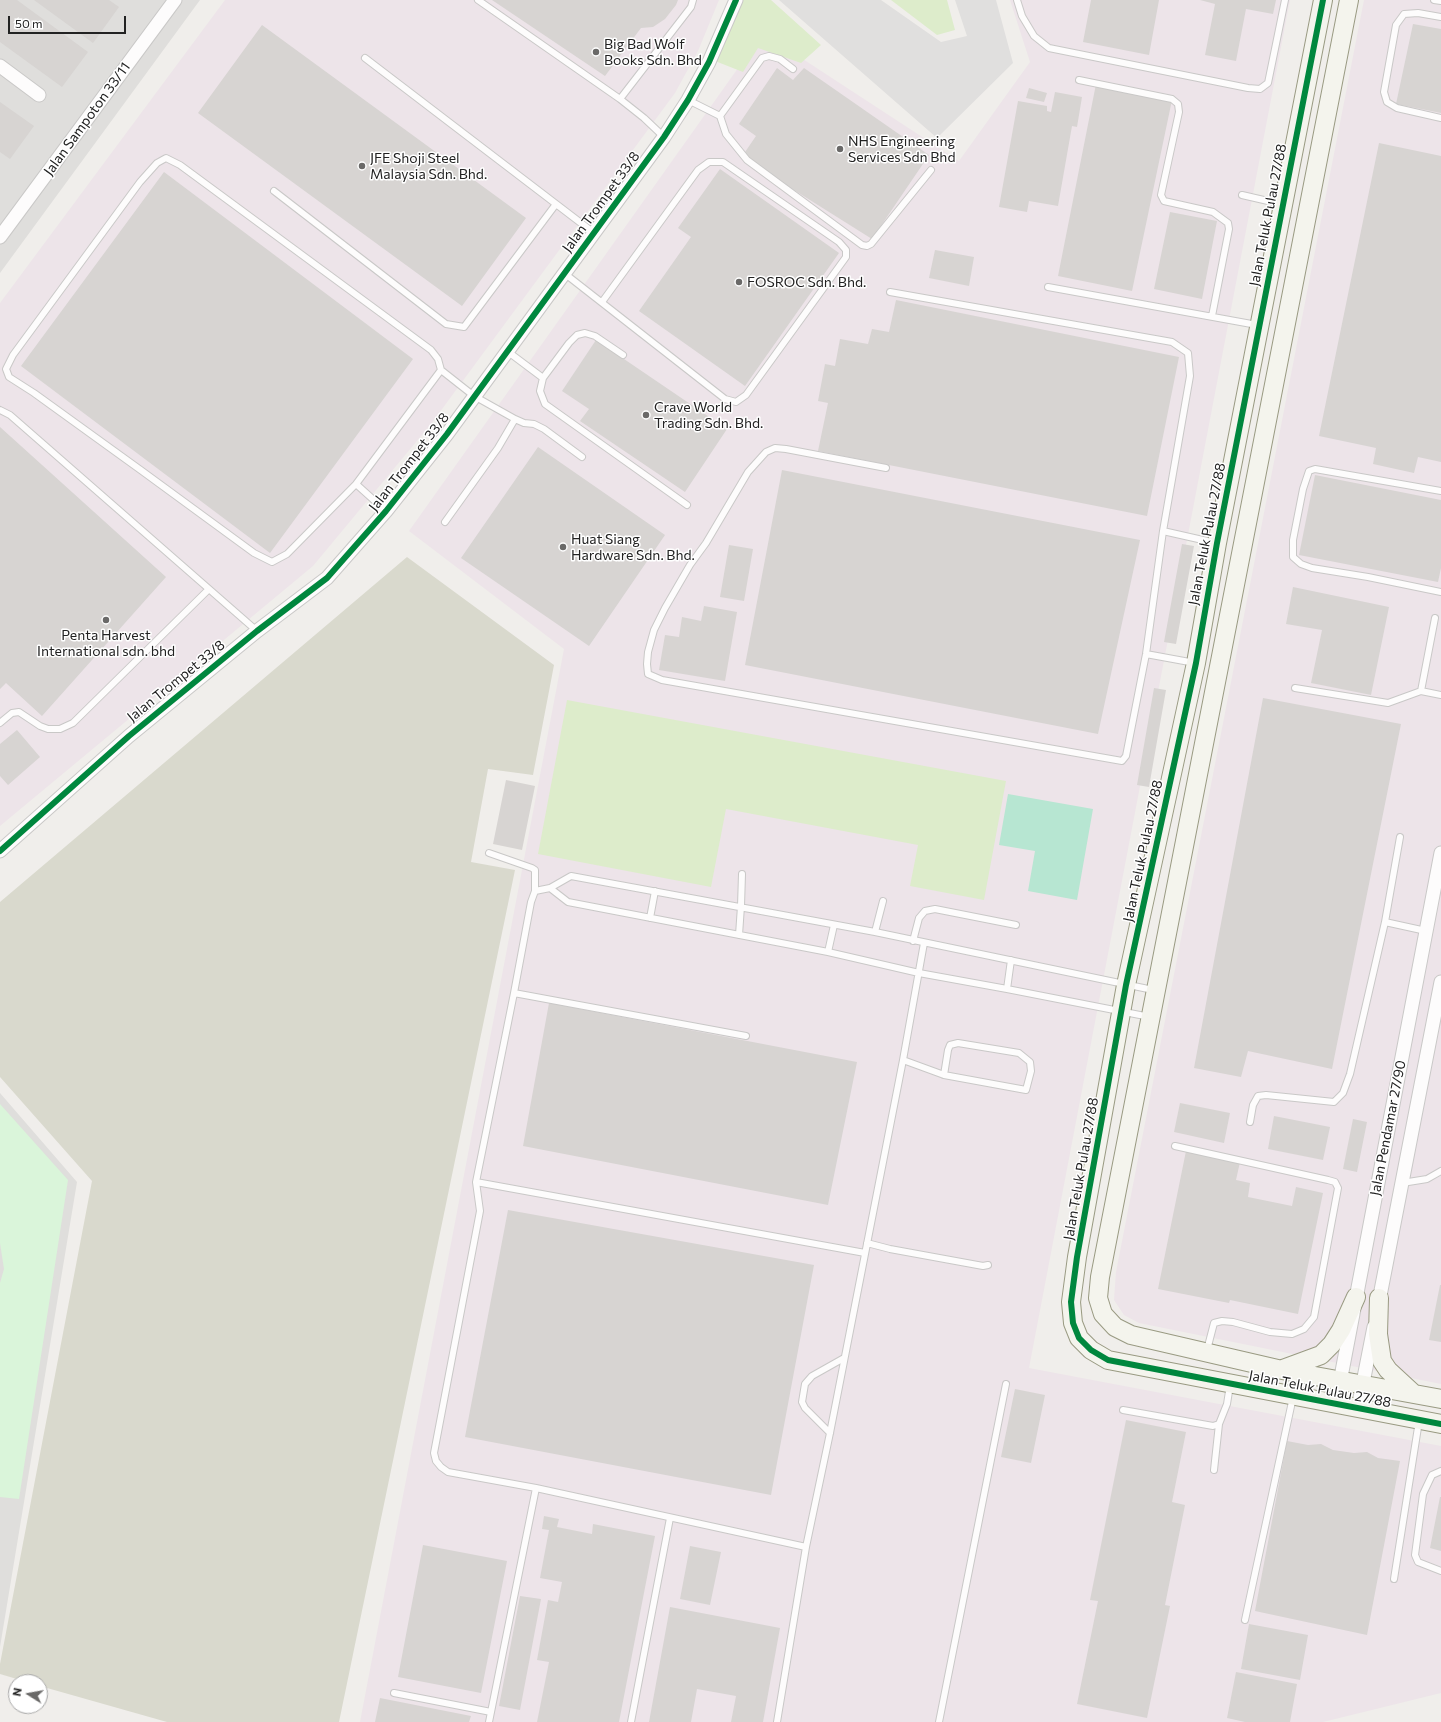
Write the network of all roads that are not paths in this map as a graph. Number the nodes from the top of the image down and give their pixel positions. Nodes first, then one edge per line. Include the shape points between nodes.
1 (175, 0) edge
2 (478, 0) edge
3 (693, 0) edge
4 (736, 0) edge
5 (1017, 0) edge
6 (1285, 0) edge
7 (1322, 0) edge
8 (1350, 0) edge
9 (1434, 0) edge
10 (1441, 1) edge
11 (1441, 18) edge
12 (365, 58) dead end
13 (0, 66) edge
14 (793, 69) dead end
15 (1079, 80) dead end
16 (39, 95) dead end
17 (620, 99) junction
18 (688, 100) junction
19 (720, 116) junction
20 (1441, 118) edge
21 (664, 137) junction
22 (931, 170) dead end
23 (274, 191) dead end
24 (1242, 195) dead end
25 (556, 204) junction
26 (1283, 204) junction
27 (594, 233) junction
28 (0, 237) edge
29 (564, 273) junction
30 (1048, 287) dead end
31 (890, 292) dead end
32 (602, 302) junction
33 (1212, 316) junction
34 (1259, 325) junction
35 (507, 351) junction
36 (623, 355) dead end
37 (441, 370) junction
38 (543, 378) junction
39 (474, 396) junction
40 (0, 410) edge
41 (515, 419) junction
42 (582, 458) dead end
43 (886, 468) dead end
44 (356, 484) junction
45 (1441, 491) edge
46 (687, 505) dead end
47 (386, 511) junction
48 (445, 522) dead end
49 (1163, 531) junction
50 (1217, 543) junction
51 (208, 589) junction
52 (1441, 592) edge
53 (1435, 618) dead end
54 (257, 630) junction
55 (1146, 654) junction
56 (1196, 663) junction
57 (1294, 688) dead end
58 (1421, 691) junction
59 (1441, 695) edge
60 (0, 723) edge
61 (1400, 837) dead end
62 (0, 851) edge
63 (489, 853) dead end
64 (1441, 853) edge
65 (742, 874) dead end
66 (550, 888) junction
67 (535, 891) junction
68 (655, 892) junction
69 (883, 901) dead end
70 (741, 906) junction
71 (650, 918) junction
72 (1385, 922) junction
73 (834, 925) junction
74 (1016, 925) dead end
75 (1426, 931) junction
76 (875, 932) junction
77 (739, 935) junction
78 (913, 941) junction
79 (924, 943) junction
80 (828, 952) junction
81 (1011, 960) junction
82 (918, 973) junction
83 (1441, 982) edge
84 (1126, 985) junction
85 (1007, 988) junction
86 (1156, 991) junction
87 (514, 993) junction
88 (1438, 1009) edge
89 (1121, 1013) junction
90 (1152, 1017) junction
91 (746, 1036) dead end
92 (903, 1060) junction
93 (944, 1076) junction
94 (1250, 1122) dead end
95 (1175, 1146) dead end
96 (1441, 1171) edge
97 (476, 1182) junction
98 (1402, 1183) junction
99 (867, 1243) junction
100 (865, 1253) junction
101 (988, 1265) dead end
102 (1356, 1297) junction
103 (1379, 1298) junction
104 (1206, 1352) junction
105 (844, 1358) junction
106 (1282, 1370) junction
107 (1340, 1380) junction
108 (1006, 1384) dead end
109 (1230, 1384) junction
110 (1363, 1384) junction
111 (1414, 1394) junction
112 (1293, 1395) junction
113 (1441, 1399) edge
114 (1336, 1403) junction
115 (1358, 1408) junction
116 (1123, 1410) dead end
117 (1419, 1420) junction
118 (1219, 1424) junction
119 (1441, 1424) edge
120 (830, 1433) junction
121 (1214, 1470) dead end
122 (1441, 1471) edge
123 (536, 1488) junction
124 (670, 1518) junction
125 (806, 1547) junction
126 (1441, 1571) edge
127 (1394, 1579) dead end
128 (1245, 1620) dead end
129 (394, 1693) dead end
130 (491, 1712) junction
131 (489, 1722) edge
132 (631, 1722) edge
133 (777, 1722) edge
134 (939, 1722) edge

1 - 28 street, Jalan Sampoton 33/11
2 - 17 lane
3 - 17 lane via 691,7
4 - 18 street, Jalan Trompet 33/8 via 709,62
5 - 6 lane via 1022,16 1034,36 1049,48 1260,89 1268,83
7 - 26 street, Jalan Teluk Pulau 27/88
8 - 86 street, Jalan Teluk Pulau 27/88
9 - 10 lane
11 - 20 lane via 1418,13 1404,14 1396,25 1384,92 1387,102 1397,108
12 - 25 lane
13 - 16 street
14 - 19 lane via 780,59 769,56 762,58
15 - 33 lane via 1172,99 1178,104 1179,112 1161,195 1164,201 1213,212 1228,223 1229,229
17 - 21 lane
18 - 19 lane
18 - 21 street, Jalan Trompet 33/8
19 - 22 lane via 726,134 747,160 862,245 871,244
21 - 27 street, Jalan Trompet 33/8
23 - 25 lane via 446,324 464,327
24 - 26 lane
25 - 27 lane
26 - 34 street, Jalan Teluk Pulau 27/88
27 - 29 street, Jalan Trompet 33/8
29 - 32 lane
29 - 35 street, Jalan Trompet 33/8
30 - 33 lane
31 - 49 lane via 1172,342 1188,353 1190,376
32 - 32 lane via 726,399 736,402 746,395 842,264 846,250 839,242 723,162 709,162 698,170
33 - 34 lane
34 - 50 street, Jalan Teluk Pulau 27/88
35 - 38 lane
35 - 39 street, Jalan Trompet 33/8
36 - 38 lane via 595,336 585,333 577,335
37 - 39 lane
37 - 44 lane
37 - 44 lane via 438,358 431,350 180,165 166,158 157,163 140,182 13,355 6,369 9,377 254,553 272,562 287,554
38 - 46 lane via 540,391 545,404
39 - 41 lane
39 - 47 street, Jalan Trompet 33/8
40 - 51 lane via 10,415
41 - 42 lane via 544,429
41 - 48 lane via 498,448
43 - 55 lane via 786,449 776,448 766,452 748,472 665,608 654,630 648,652 648,674 662,680 1122,761 1126,756
44 - 47 lane
45 - 52 lane via 1315,469 1309,471 1302,489 1293,540 1293,557 1301,564 1312,568
47 - 54 street, Jalan Trompet 33/8 via 327,578
49 - 50 lane
49 - 55 lane
50 - 56 street, Jalan Teluk Pulau 27/88
51 - 54 lane
51 - 60 lane via 73,723 60,729 48,729 19,712 12,713
53 - 58 lane
54 - 62 street, Jalan Trompet 33/8 via 129,736
55 - 56 lane
56 - 84 street, Jalan Teluk Pulau 27/88
57 - 58 lane via 1388,703
58 - 59 lane
61 - 72 lane
63 - 67 lane via 535,870
64 - 75 street, Jalan Pendamar 27/90
65 - 70 lane
66 - 67 lane
66 - 68 lane via 571,876
66 - 71 lane via 568,902
67 - 87 lane
68 - 70 lane
68 - 71 lane
69 - 76 lane
70 - 73 lane
70 - 77 lane
71 - 77 lane
72 - 75 lane
72 - 94 lane via 1350,1074 1343,1093 1334,1102 1258,1096 1253,1105
73 - 76 lane
73 - 80 lane
74 - 78 lane via 935,909 925,911 919,918
75 - 102 street, Jalan Pendamar 27/90
76 - 78 lane
77 - 80 lane
78 - 79 lane
79 - 81 lane
79 - 82 lane
80 - 82 lane
81 - 84 lane
81 - 85 lane
82 - 85 lane
82 - 92 lane
83 - 88 street, Jalan Pendamar 27/90
84 - 86 lane
84 - 89 street, Jalan Teluk Pulau 27/88
85 - 89 lane
86 - 90 street, Jalan Teluk Pulau 27/88
87 - 91 lane
87 - 97 lane
88 - 98 street, Jalan Pendamar 27/90
89 - 90 lane
89 - 109 street, Jalan Teluk Pulau 27/88 via 1077,1257 1071,1302 1073,1323 1078,1338 1108,1360
90 - 104 street, Jalan Teluk Pulau 27/88 via 1098,1298 1103,1314 1115,1327 1131,1335
92 - 93 lane
92 - 99 lane
93 - 93 lane via 950,1045 958,1043 1019,1053 1030,1062 1026,1090
95 - 104 lane via 1328,1180 1335,1182 1338,1188 1314,1317 1304,1329 1292,1334 1270,1332 1233,1322 1214,1323
96 - 98 lane via 1427,1179
97 - 100 lane
97 - 123 lane via 480,1211 434,1453 441,1468 448,1472
98 - 103 street, Jalan Pendamar 27/90
99 - 100 lane
99 - 101 lane
100 - 105 lane
102 - 106 street via 1332,1344 1322,1355
102 - 107 street, Jalan Pendamar 27/90
103 - 110 street, Jalan Pendamar 27/90
103 - 111 street via 1378,1334 1382,1361
104 - 106 street, Jalan Teluk Pulau 27/88
105 - 120 lane
105 - 120 lane via 812,1376 805,1384 802,1402 805,1408
106 - 107 street, Jalan Teluk Pulau 27/88
107 - 110 street, Jalan Teluk Pulau 27/88
107 - 114 street, Jalan Pendamar 27/90
108 - 134 lane
109 - 112 street, Jalan Teluk Pulau 27/88
109 - 118 lane via 1227,1404
110 - 111 street, Jalan Teluk Pulau 27/88
110 - 115 street, Jalan Pendamar 27/90
111 - 113 street, Jalan Teluk Pulau 27/88
112 - 114 street, Jalan Teluk Pulau 27/88
112 - 128 lane
114 - 115 street, Jalan Teluk Pulau 27/88
115 - 117 street, Jalan Teluk Pulau 27/88
116 - 118 lane via 1209,1425
117 - 119 street, Jalan Teluk Pulau 27/88
117 - 127 lane
118 - 121 lane
120 - 125 lane
122 - 126 lane via 1432,1475 1424,1494 1415,1555 1418,1562
123 - 124 lane
123 - 130 lane
124 - 125 lane
124 - 132 lane
125 - 133 lane
129 - 130 lane
130 - 131 lane

